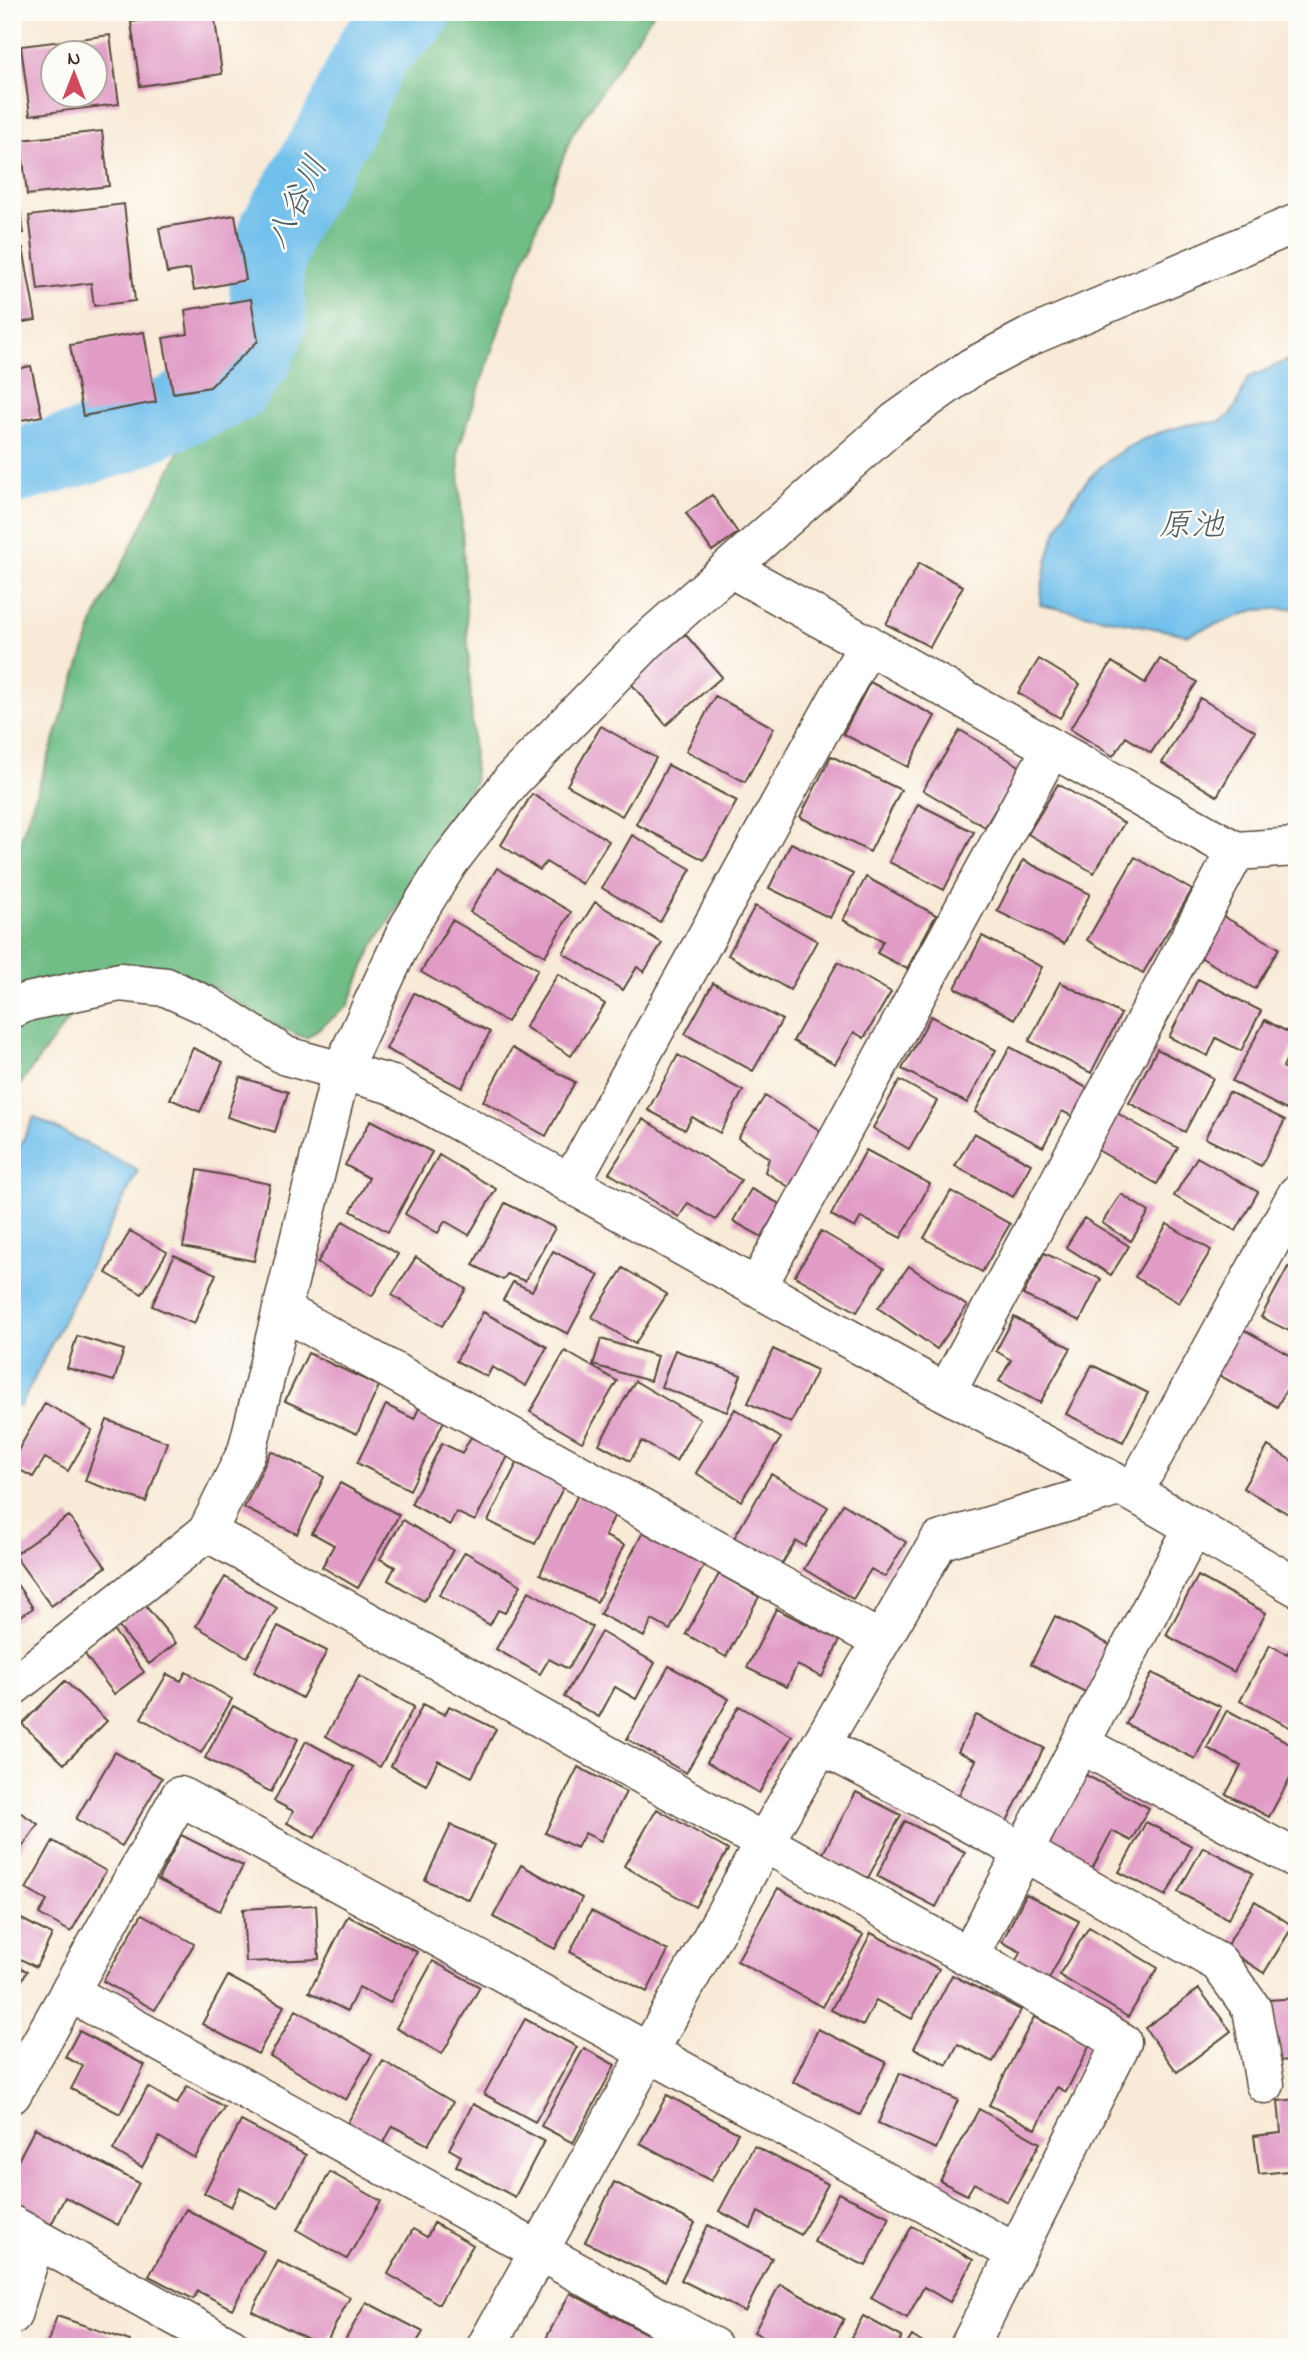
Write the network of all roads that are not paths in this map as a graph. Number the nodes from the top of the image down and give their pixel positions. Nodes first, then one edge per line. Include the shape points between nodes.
1 (1297, 223) edge
2 (732, 569) junction
3 (869, 644) junction
4 (1051, 749) junction
5 (1236, 851) junction
6 (1296, 857) edge
7 (12, 1009) edge
8 (341, 1071) junction
9 (570, 1184) junction
10 (1297, 1194) edge
11 (757, 1287) junction
12 (282, 1310) junction
13 (946, 1393) junction
14 (1127, 1489) junction
15 (1193, 1528) junction
16 (206, 1532) junction
17 (1296, 1585) edge
18 (881, 1641) junction
19 (12, 1687) edge
20 (1080, 1744) junction
21 (821, 1745) junction
22 (765, 1841) junction
23 (1024, 1852) junction
24 (1297, 1859) edge
25 (970, 1956) junction
26 (69, 1992) junction
27 (648, 2053) junction
28 (1265, 2084) dead end
29 (12, 2094) edge
30 (24, 2232) edge
31 (539, 2251) junction
32 (1016, 2253) junction
33 (12, 2315) edge
34 (231, 2347) edge
35 (486, 2347) edge
36 (713, 2347) edge
37 (969, 2347) edge

1 - 2 street via 1031,336 972,367 895,422
2 - 3 street
2 - 8 street via 646,642 512,780 449,862 409,926
3 - 4 street
3 - 9 street
4 - 5 street
4 - 11 street
5 - 6 street
5 - 13 street
7 - 8 street via 120,982 166,988 208,1006 286,1056
8 - 9 street via 393,1085
8 - 12 street
9 - 11 street
10 - 14 street
11 - 13 street
12 - 16 street via 247,1451
12 - 18 street
13 - 14 street
14 - 15 street
14 - 18 street via 939,1541
15 - 17 street
15 - 20 street
16 - 19 street
16 - 22 street
18 - 21 street
20 - 23 street
20 - 24 street
21 - 22 street
21 - 23 street
22 - 25 street
22 - 27 street
23 - 25 street
23 - 28 street via 1219,1963 1252,2009
25 - 32 street via 1122,2042
26 - 27 street via 180,1796
26 - 29 street
26 - 31 street
27 - 31 street
27 - 32 street
30 - 33 street
30 - 34 street
31 - 35 street
31 - 36 street
32 - 37 street

